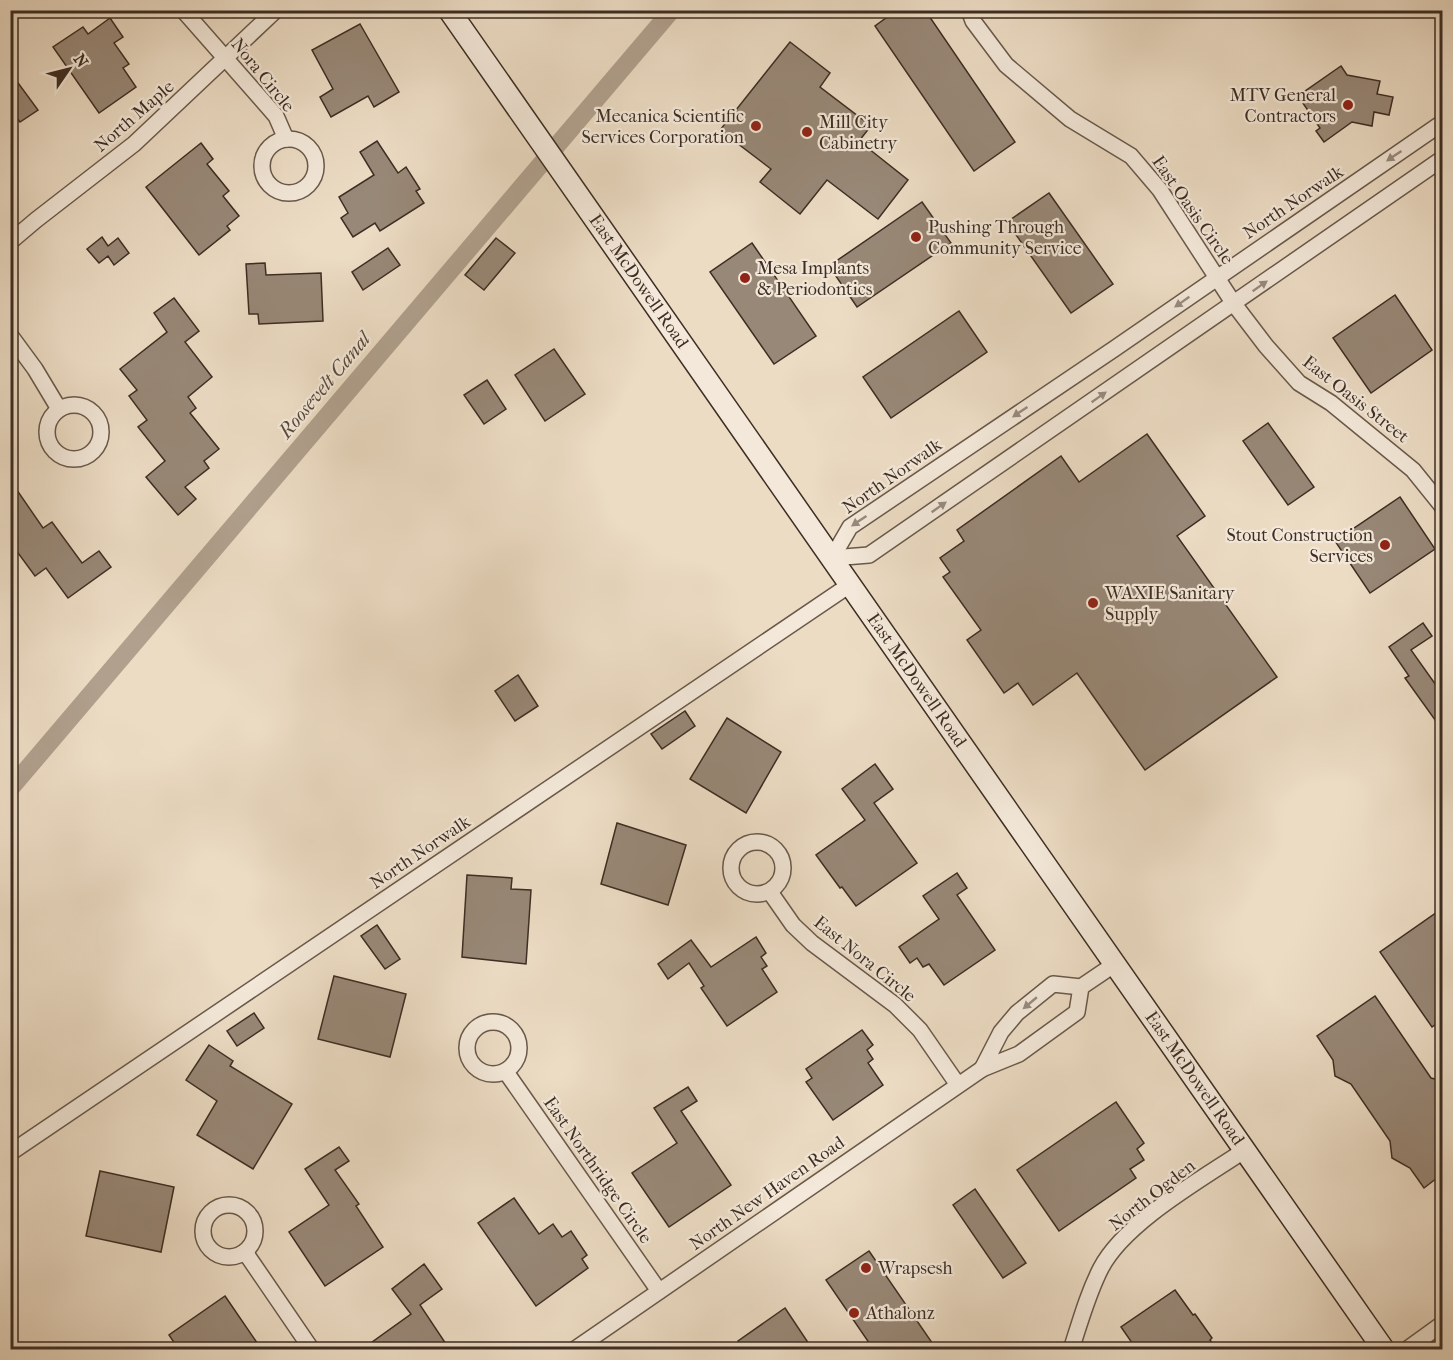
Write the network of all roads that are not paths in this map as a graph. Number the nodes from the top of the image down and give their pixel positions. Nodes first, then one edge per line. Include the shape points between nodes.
1 (183, 10) edge
2 (276, 10) edge
3 (449, 10) edge
4 (969, 10) edge
5 (226, 58) junction
6 (1443, 123) edge
7 (286, 139) dead end
8 (1443, 159) edge
9 (10, 242) edge
10 (1217, 278) junction
11 (1230, 297) junction
12 (10, 335) edge
13 (59, 409) dead end
14 (1443, 506) edge
15 (832, 558) junction
16 (850, 585) junction
17 (770, 891) dead end
18 (1116, 964) junction
19 (1081, 987) junction
20 (982, 1069) junction
21 (506, 1072) dead end
22 (957, 1085) junction
23 (1245, 1150) junction
24 (10, 1153) edge
25 (245, 1252) dead end
26 (658, 1291) junction
27 (1443, 1324) edge
28 (312, 1350) edge
29 (574, 1350) edge
30 (1071, 1350) edge
31 (1384, 1350) edge
32 (1406, 1350) edge

1 - 5 street, Nora Circle
2 - 5 street, North Maple
3 - 15 main road, East McDowell Road
4 - 10 street, East Oasis Circle via 1006,65 1070,119 1131,156 1160,190
5 - 7 street, Nora Circle via 276,116
5 - 9 street, North Maple via 134,144
6 -> 10 street, North Norwalk
11 -> 8 street
10 - 11 street, East Oasis Circle
10 -> 15 street, North Norwalk via 850,527
11 - 14 street, East Oasis Street via 1299,383 1331,403 1413,470
15 -> 11 street via 869,555
12 - 13 street
15 - 16 main road, East McDowell Road
16 - 18 main road, East McDowell Road
16 - 24 street, North Norwalk
17 - 22 street, East Nora Circle via 793,925 812,943 895,1005 920,1030
18 - 19 street
18 - 23 main road, East McDowell Road
19 - 20 street, North New Haven Road via 1077,1012 1019,1054
19 -> 20 street via 1053,984 1017,1013 1001,1032
20 - 22 street, North New Haven Road
21 - 26 street, East Northridge Circle
22 - 26 street, North New Haven Road
23 - 30 street, North Ogden via 1125,1236 1102,1266
23 - 31 main road, East McDowell Road
25 - 28 street
26 - 29 street, North New Haven Road
27 - 32 street

